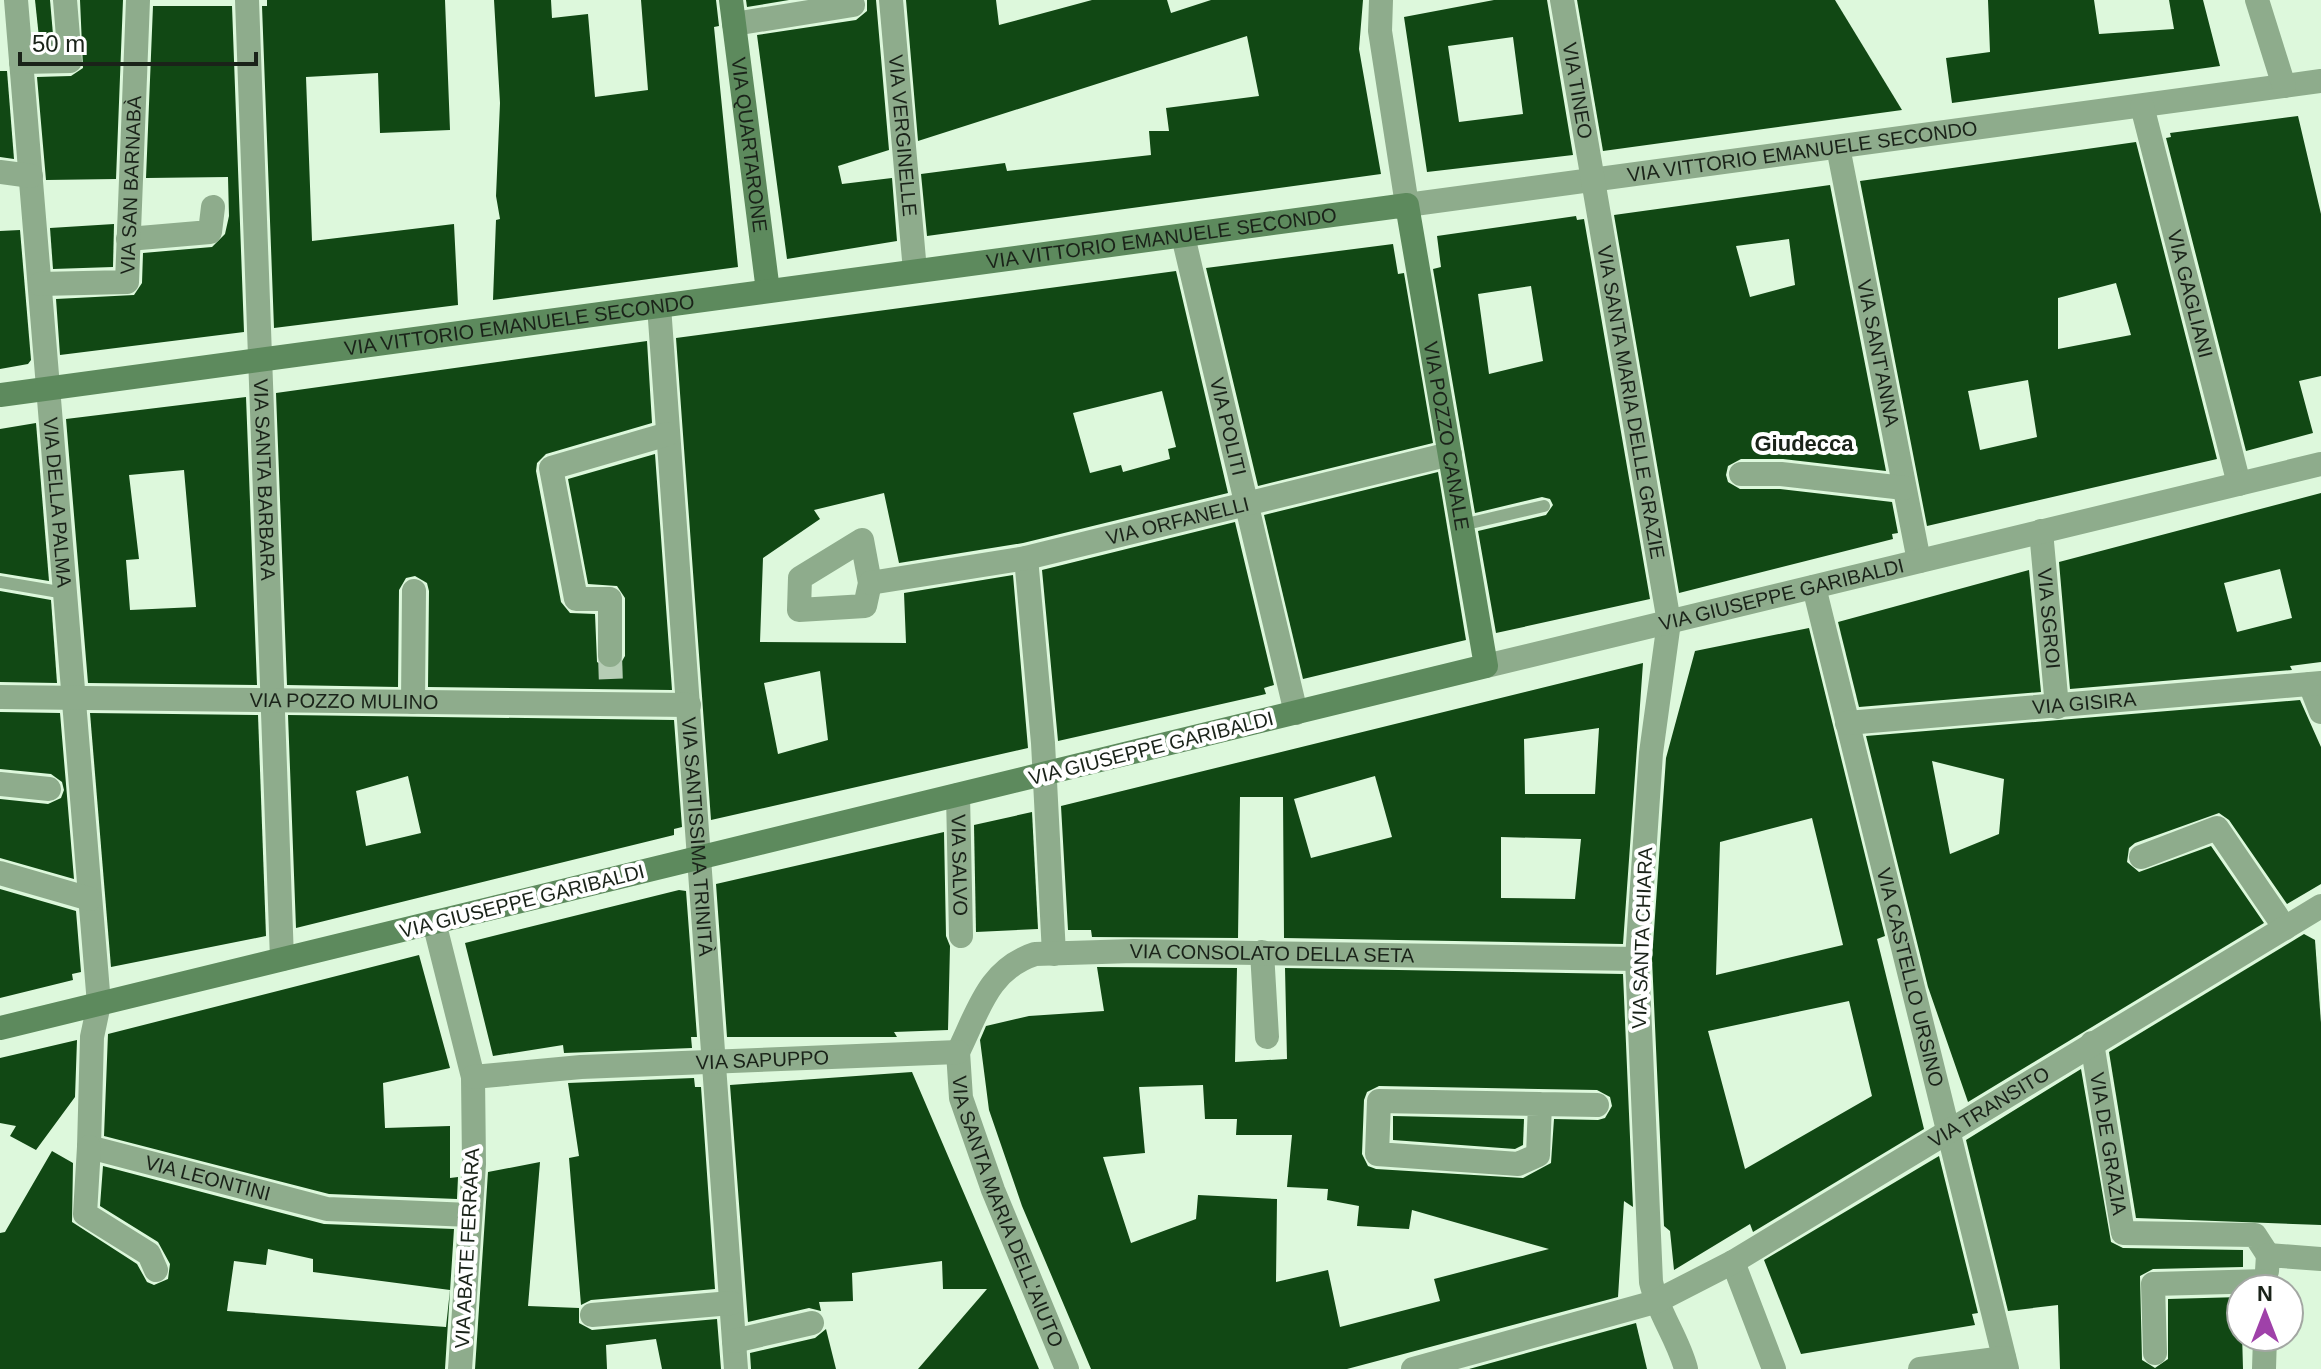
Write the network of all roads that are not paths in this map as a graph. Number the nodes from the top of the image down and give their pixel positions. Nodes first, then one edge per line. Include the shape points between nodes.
1 (65, 0) edge
2 (138, 0) edge
3 (247, 0) edge
4 (731, 0) edge
5 (891, 0) edge
6 (1562, 0) edge
7 (2257, 0) edge
8 (1384, 1) edge
9 (853, 5) dead end
10 (12, 16) edge
11 (734, 24) junction
12 (14, 64) edge
13 (2321, 83) edge
14 (2284, 86) junction
15 (2142, 106) junction
16 (1838, 147) junction
17 (0, 172) edge
18 (31, 176) junction
19 (1593, 180) junction
20 (1407, 205) junction
21 (213, 207) dead end
22 (1183, 236) junction
23 (128, 239) junction
24 (915, 271) junction
25 (40, 284) junction
26 (768, 291) junction
27 (659, 306) junction
28 (260, 360) junction
29 (48, 388) junction
30 (0, 395) edge
31 (668, 434) junction
32 (1450, 454) junction
33 (2312, 466) edge
34 (1741, 474) dead end
35 (2239, 484) junction
36 (1904, 488) junction
37 (1246, 504) junction
38 (1544, 506) dead end
39 (1462, 525) junction
40 (2041, 531) junction
41 (1026, 558) junction
42 (1919, 561) junction
43 (0, 582) edge
44 (870, 583) dead end
45 (1814, 587) junction
46 (414, 591) dead end
47 (65, 593) junction
48 (1669, 622) junction
49 (610, 655) tunnel mouth
50 (1486, 666) junction
51 (2316, 683) edge
52 (0, 697) edge
53 (74, 698) junction
54 (273, 701) junction
55 (413, 702) junction
56 (689, 705) junction
57 (2057, 707) junction
58 (2321, 712) edge
59 (1296, 713) junction
60 (1847, 723) junction
61 (1045, 774) junction
62 (0, 784) edge
63 (49, 789) dead end
64 (958, 795) junction
65 (2141, 857) dead end
66 (699, 858) junction
67 (0, 873) edge
68 (90, 899) junction
69 (2321, 906) edge
70 (434, 922) junction
71 (2285, 928) junction
72 (961, 936) dead end
73 (1262, 952) junction
74 (1054, 954) junction
75 (282, 959) junction
76 (1637, 959) junction
77 (99, 1004) junction
78 (0, 1028) edge
79 (1267, 1037) dead end
80 (2092, 1043) junction
81 (958, 1052) junction
82 (714, 1061) junction
83 (472, 1070) junction
84 (1540, 1104) junction
85 (1597, 1105) dead end
86 (1948, 1129) junction
87 (89, 1147) junction
88 (470, 1215) junction
89 (2268, 1255) junction
90 (2321, 1259) edge
91 (1733, 1262) junction
92 (156, 1270) dead end
93 (2267, 1273) edge
94 (2225, 1285) edge
95 (1655, 1302) junction
96 (731, 1303) junction
97 (592, 1315) dead end
98 (812, 1323) dead end
99 (734, 1341) junction
100 (2155, 1353) dead end
101 (2006, 1363) edge
102 (460, 1369) edge
103 (736, 1369) edge
104 (1067, 1369) edge
105 (1413, 1369) edge
106 (1686, 1369) edge
107 (1774, 1369) edge
108 (1920, 1369) edge

1 - 12 street via 70,61
2 - 23 street, VIA SAN BARNABÀ
3 - 28 street, VIA SANTA BARBARA
4 - 11 main road, VIA QUARTARONE
5 - 24 street, VIA VERGINELLE
6 - 19 street, VIA TINEO
7 - 14 street
8 - 20 street via 1380,31
9 - 11 street
10 - 12 street, VIA DELLA PALMA
11 - 26 main road, VIA QUARTARONE
12 - 18 street, VIA DELLA PALMA
13 - 14 street, VIA VITTORIO EMANUELE SECONDO
14 - 15 street, VIA VITTORIO EMANUELE SECONDO
15 - 16 street, VIA VITTORIO EMANUELE SECONDO
15 - 35 street, VIA GAGLIANI
16 - 19 street, VIA VITTORIO EMANUELE SECONDO
16 - 36 street, VIA SANT'ANNA
17 - 18 street
18 - 25 street, VIA DELLA PALMA
19 - 20 street, VIA VITTORIO EMANUELE SECONDO
19 - 48 street, VIA SANTA MARIA DELLE GRAZIE
20 - 22 main road, VIA VITTORIO EMANUELE SECONDO
20 - 32 main road, VIA POZZO CANALE
21 - 23 street via 210,232
22 - 24 main road, VIA VITTORIO EMANUELE SECONDO
22 - 37 street, VIA POLITI
23 - 25 street, VIA SAN BARNABÀ via 127,282
24 - 26 main road, VIA VITTORIO EMANUELE SECONDO
25 - 29 street, VIA DELLA PALMA
26 - 27 main road, VIA VITTORIO EMANUELE SECONDO
27 - 28 main road, VIA VITTORIO EMANUELE SECONDO
27 - 31 street, VIA SANTISSIMA TRINITÀ
28 - 29 main road, VIA VITTORIO EMANUELE SECONDO
28 - 54 street, VIA SANTA BARBARA
29 - 30 main road, VIA VITTORIO EMANUELE SECONDO
29 - 47 street, VIA DELLA PALMA
31 - 49 street via 551,468 576,599 610,599
31 - 56 street, VIA SANTISSIMA TRINITÀ
32 - 37 street, VIA ORFANELLI
32 - 39 main road, VIA POZZO CANALE
33 - 35 street, VIA GIUSEPPE GARIBALDI
34 - 36 street
35 - 40 street, VIA GIUSEPPE GARIBALDI
36 - 42 street, VIA SANT'ANNA
37 - 41 street, VIA ORFANELLI
37 - 59 street, VIA POLITI
38 - 39 lane
39 - 50 main road, VIA POZZO CANALE
40 - 42 street, VIA GIUSEPPE GARIBALDI
40 - 57 street, VIA SGROI
41 - 44 street, VIA ORFANELLI
41 - 61 street
42 - 45 street, VIA GIUSEPPE GARIBALDI
43 - 47 lane
45 - 48 street, VIA GIUSEPPE GARIBALDI
45 - 60 street, VIA CASTELLO URSINO
46 - 55 street
47 - 53 street, VIA DELLA PALMA
48 - 50 street, VIA GIUSEPPE GARIBALDI
48 - 76 street, VIA SANTA CHIARA via 1651,753
50 - 59 main road, VIA GIUSEPPE GARIBALDI
51 - 57 street, VIA GISIRA
51 - 58 street
52 - 53 street, VIA POZZO MULINO
53 - 54 street, VIA POZZO MULINO
53 - 68 street, VIA DELLA PALMA
54 - 55 street, VIA POZZO MULINO
54 - 75 street, VIA SANTA BARBARA
55 - 56 street, VIA POZZO MULINO via 611,694
56 - 66 street, VIA SANTISSIMA TRINITÀ
57 - 60 street, VIA GISIRA
59 - 61 main road, VIA GIUSEPPE GARIBALDI
60 - 86 street, VIA CASTELLO URSINO
61 - 64 main road, VIA GIUSEPPE GARIBALDI
61 - 74 street
62 - 63 street
64 - 66 main road, VIA GIUSEPPE GARIBALDI
64 - 72 street, VIA SALVO
65 - 71 street via 2217,828
66 - 70 main road, VIA GIUSEPPE GARIBALDI
66 - 82 street, VIA SANTISSIMA TRINITÀ
67 - 68 street
68 - 77 street, VIA DELLA PALMA
69 - 71 street, VIA TRANSITO
70 - 75 main road, VIA GIUSEPPE GARIBALDI
70 - 83 street
71 - 80 street, VIA TRANSITO
73 - 74 street, VIA CONSOLATO DELLA SETA
73 - 76 street, VIA CONSOLATO DELLA SETA
73 - 79 street
74 - 81 street, VIA CONSOLATO DELLA SETA via 1020,959 995,977
75 - 77 main road, VIA GIUSEPPE GARIBALDI
76 - 95 street, VIA SANTA CHIARA via 1640,1105
77 - 78 main road, VIA GIUSEPPE GARIBALDI
77 - 87 street via 92,1037
80 - 86 street, VIA TRANSITO
80 - 89 street, VIA DE GRAZIA via 2123,1233 2255,1235
81 - 82 street, VIA SAPUPPO
81 - 104 street, VIA SANTA MARIA DELL'AIUTO via 961,1098
82 - 83 street, VIA SAPUPPO
82 - 96 street, VIA SANTISSIMA TRINITÀ
83 - 88 street, VIA ABATE FERRARA
84 - 84 street via 1538,1155 1518,1164 1377,1154 1379,1101
84 - 85 street
86 - 91 street, VIA TRANSITO
86 - 101 street, VIA CASTELLO URSINO
87 - 88 street, VIA LEONTINI via 327,1209
87 - 92 street via 85,1214 149,1254
88 - 102 street, VIA ABATE FERRARA
89 - 90 street
89 - 93 street
91 - 95 street, VIA TRANSITO
91 - 107 street
94 - 100 street via 2153,1284
95 - 105 street, VIA TRANSITO
95 - 106 street
96 - 97 street
96 - 99 street, VIA SANTISSIMA TRINITÀ
98 - 99 street
99 - 103 street, VIA SANTISSIMA TRINITÀ
101 - 108 street

